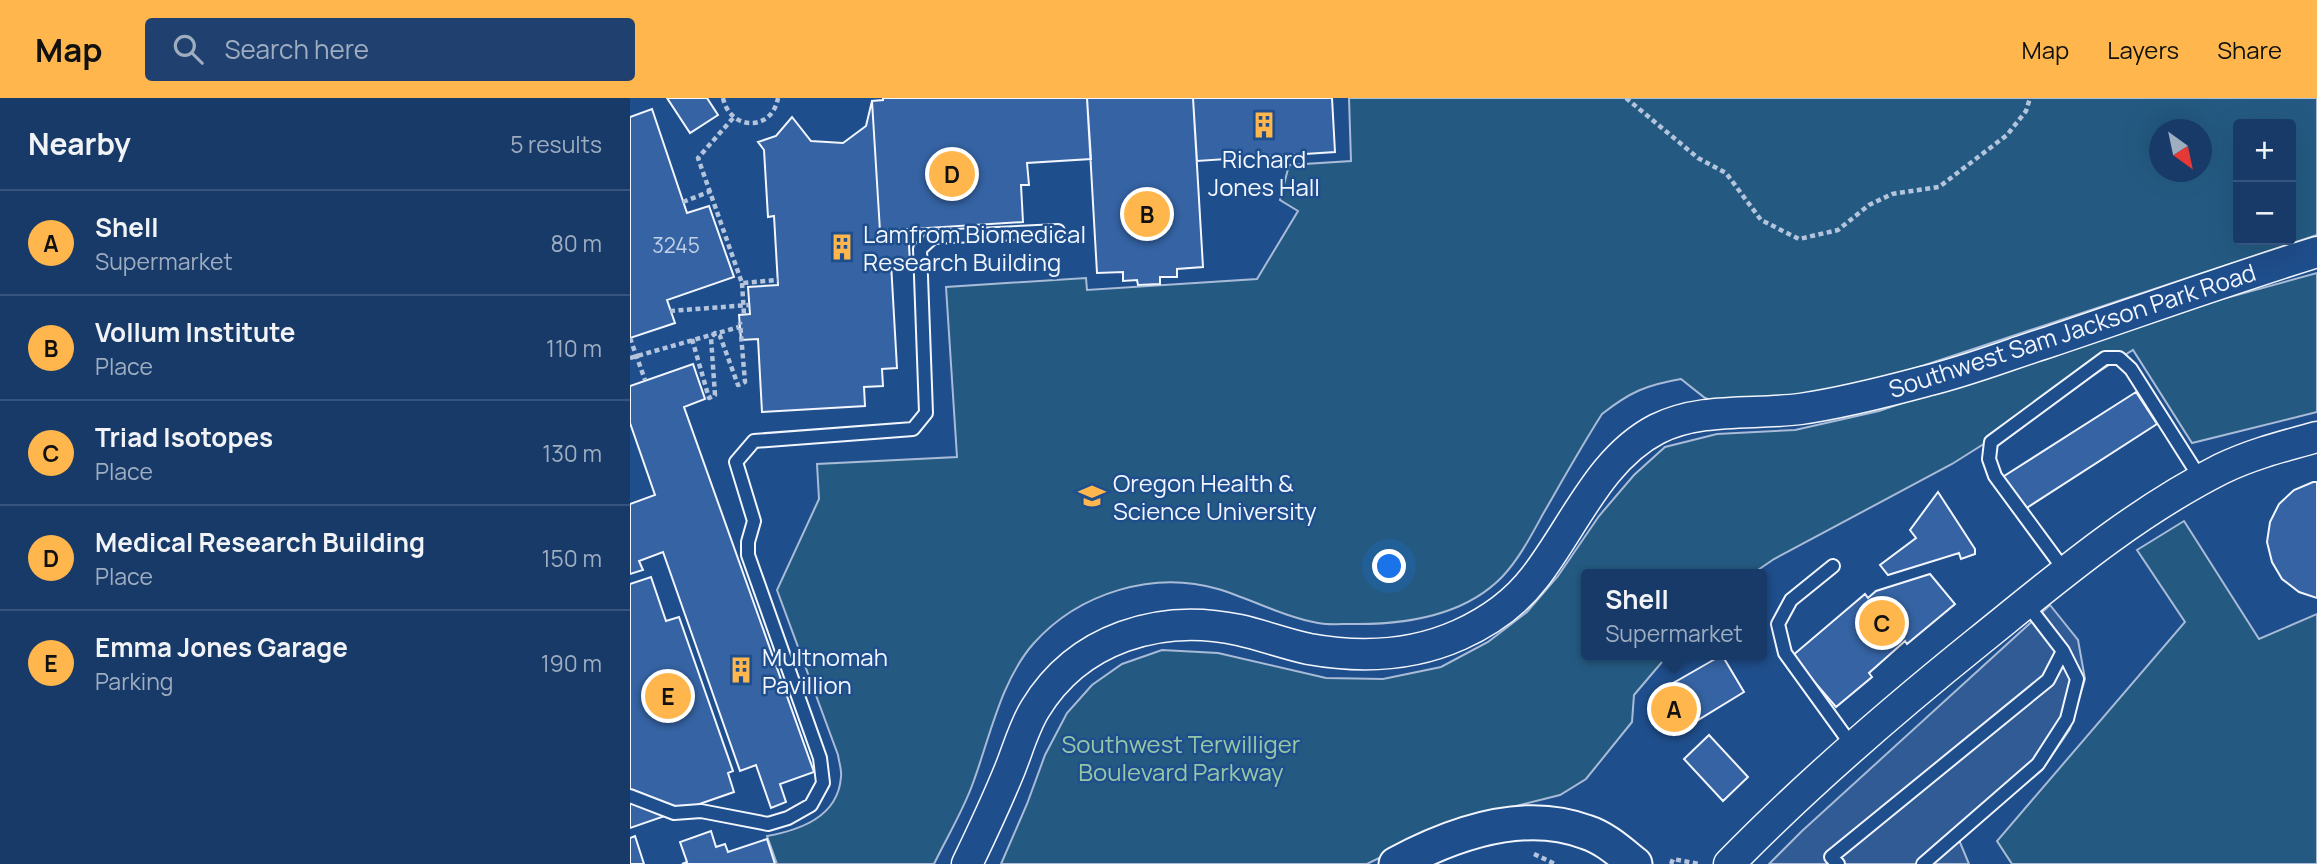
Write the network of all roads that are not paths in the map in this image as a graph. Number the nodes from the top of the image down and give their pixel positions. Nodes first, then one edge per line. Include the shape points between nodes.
1 (1058, 231) dead end
2 (2317, 252) edge
3 (2317, 438) edge
4 (2202, 481) junction
5 (1833, 566) dead end
6 (2065, 571) junction
7 (2026, 603) junction
8 (2063, 651) junction
9 (1853, 747) junction
10 (630, 796) edge
11 (1562, 825) junction
12 (967, 864) edge
13 (1396, 864) edge
14 (1603, 864) edge
15 (1636, 864) edge
16 (1729, 864) edge
17 (1838, 864) edge
18 (1923, 864) edge

1 - 10 lane via 933,237 920,248 926,413 913,429 754,441 736,462 754,521 748,555 820,758 823,783 811,805 768,824 701,811 674,813
2 - 12 street, Southwest Sam Jackson Park Road via 1926,381 1801,408 1707,415 1661,427 1607,471 1534,579 1506,606 1483,622 1427,647 1373,654 1311,649 1236,630 1191,626 1158,627 1120,636 1081,658 1034,710
3 - 4 street via 2272,449
4 - 6 street
4 - 6 lane via 2131,369 2119,358 2105,358 1991,442 1989,459 1995,476
5 - 9 lane via 1791,600 1778,624 1785,653
6 - 7 street
7 - 8 lane
7 - 9 street
8 - 17 lane via 2048,680 1831,857
8 - 18 lane via 2077,679 2073,698 2067,719 2038,764
9 - 16 street
11 - 13 main road via 1498,826
11 - 14 main road
11 - 15 main road via 1587,832

